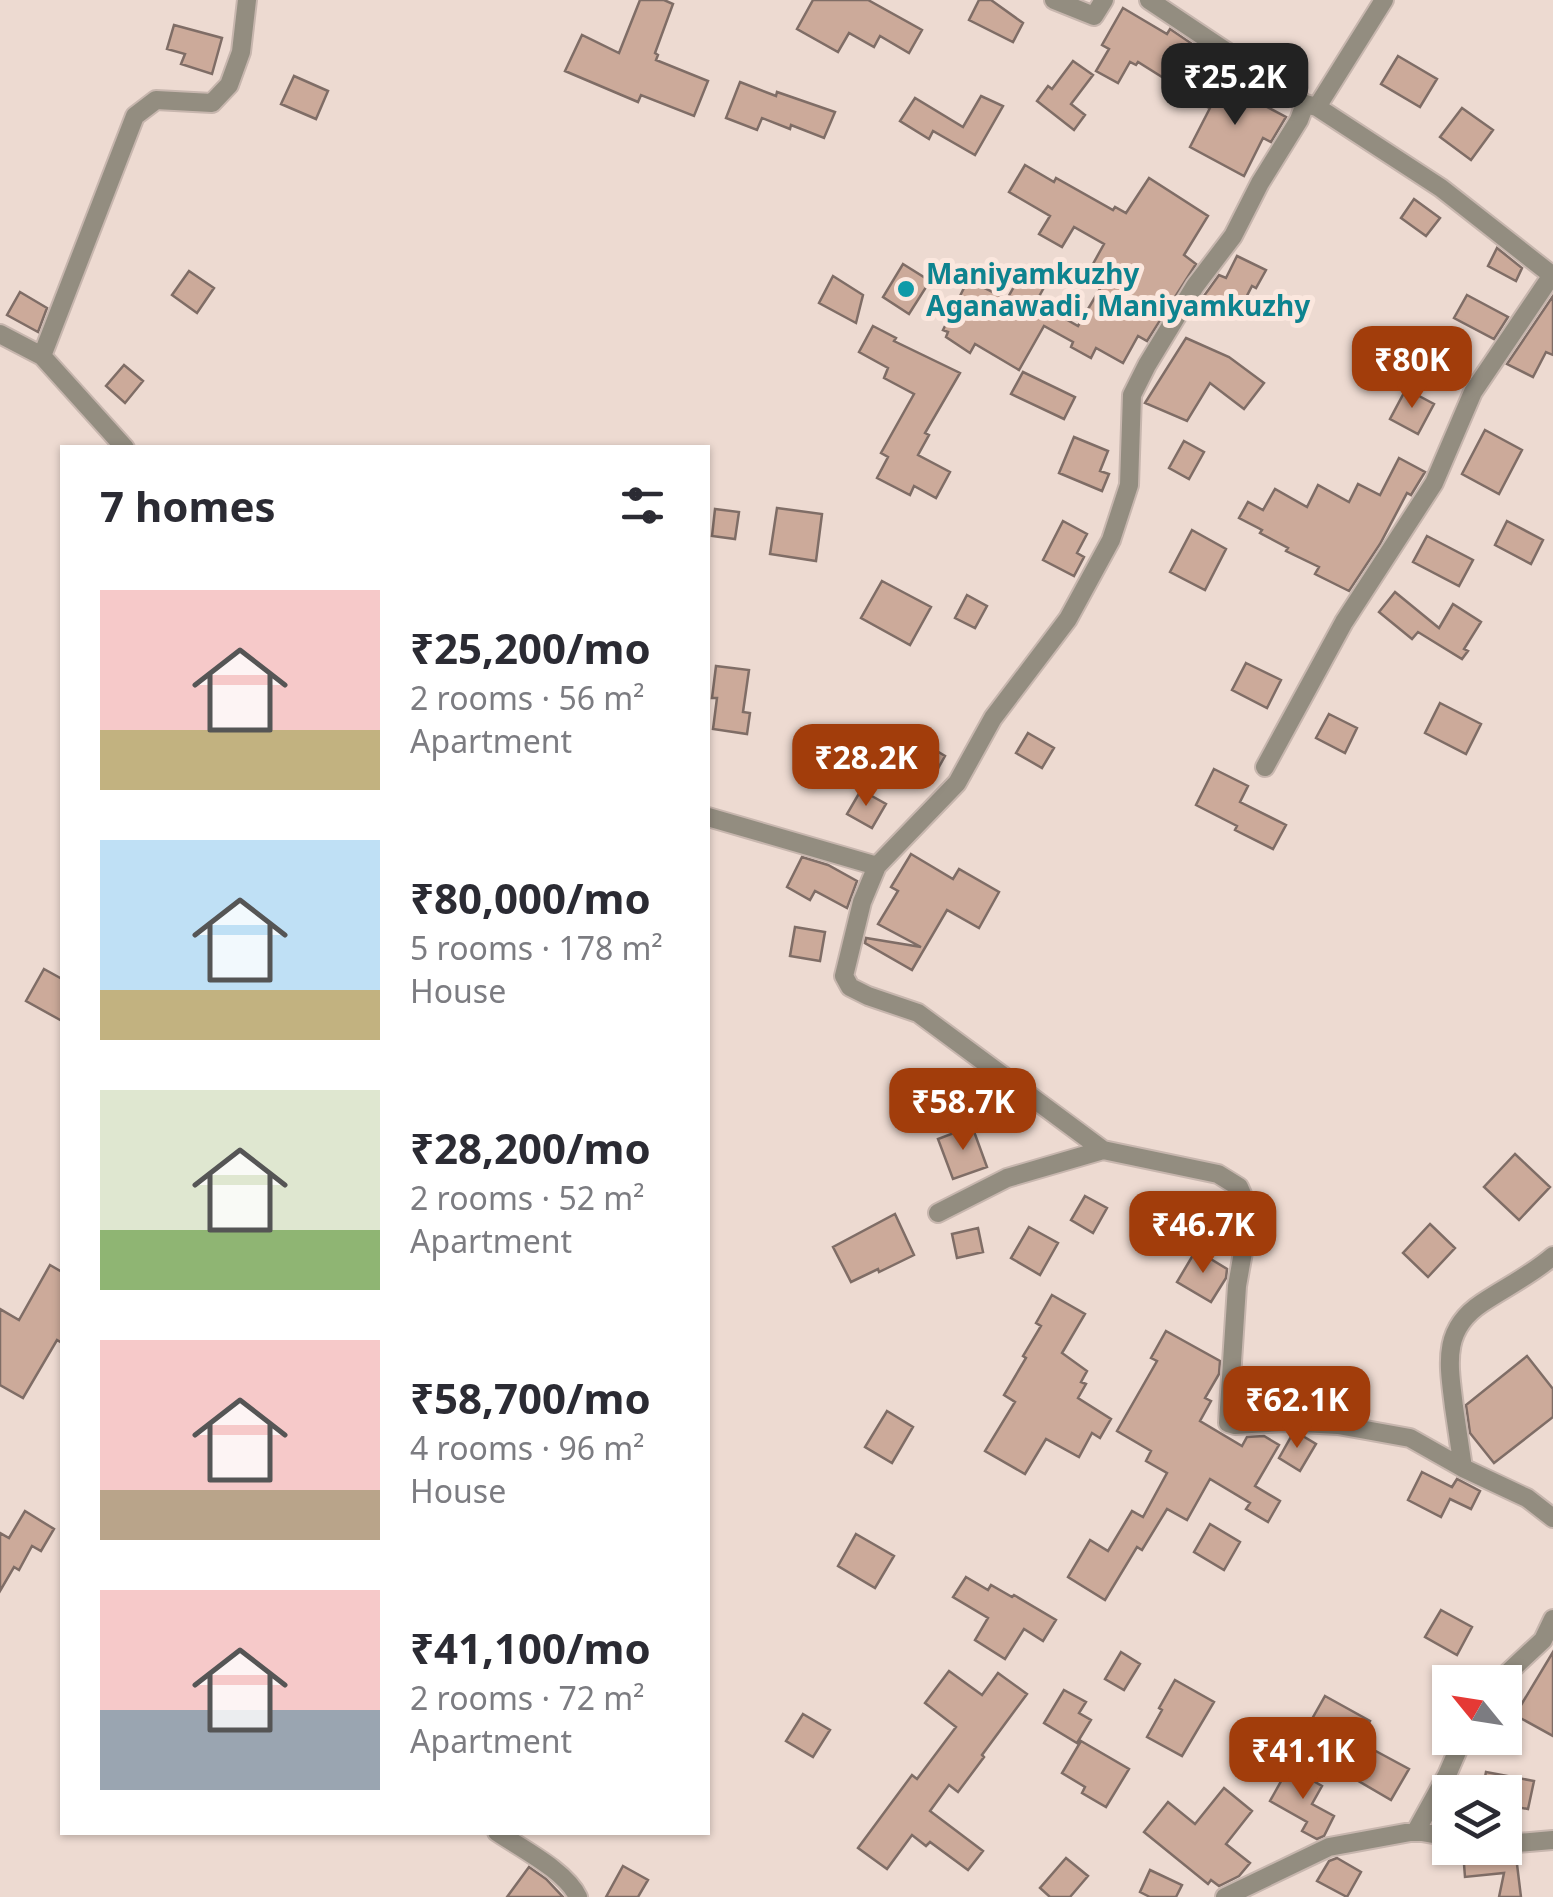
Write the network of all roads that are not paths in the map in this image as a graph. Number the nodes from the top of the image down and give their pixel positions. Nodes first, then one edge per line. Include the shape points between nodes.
1 (247, 0) edge
2 (1054, 0) edge
3 (1104, 0) edge
4 (1149, 0) edge
5 (1384, 0) edge
6 (1311, 105) junction
7 (1552, 276) edge
8 (0, 334) edge
9 (42, 356) junction
10 (122, 445) edge
11 (1265, 767) dead end
12 (710, 818) edge
13 (876, 866) junction
14 (1103, 1150) junction
15 (938, 1213) dead end
16 (1553, 1256) edge
17 (1463, 1468) junction
18 (1553, 1518) edge
19 (1553, 1619) edge
20 (1516, 1665) edge
21 (1457, 1755) edge
22 (1416, 1831) junction
23 (1432, 1833) edge
24 (501, 1835) edge
25 (1553, 1840) edge
26 (1522, 1843) edge
27 (578, 1897) edge
28 (1225, 1897) edge

1 - 9 street via 241,52 229,85 212,103 156,100 135,116
2 - 3 street via 1094,16
4 - 6 street
5 - 6 street
6 - 7 street via 1441,188
6 - 13 street via 1132,395 1129,485 1111,540 1068,619 993,718 957,783
7 - 11 street via 1473,392 1434,483 1344,622
8 - 9 street
9 - 10 street
12 - 13 street
13 - 14 street via 844,976 850,987 918,1013
14 - 15 street via 1007,1178
14 - 17 street via 1218,1174 1239,1188 1250,1212 1237,1286 1228,1423 1338,1425 1410,1438
16 - 17 street via 1480,1304 1456,1331 1449,1366
17 - 18 street
19 - 20 street via 1543,1640
21 - 22 street
22 - 23 street
22 - 28 street via 1328,1847
24 - 27 street via 573,1886
25 - 26 street

